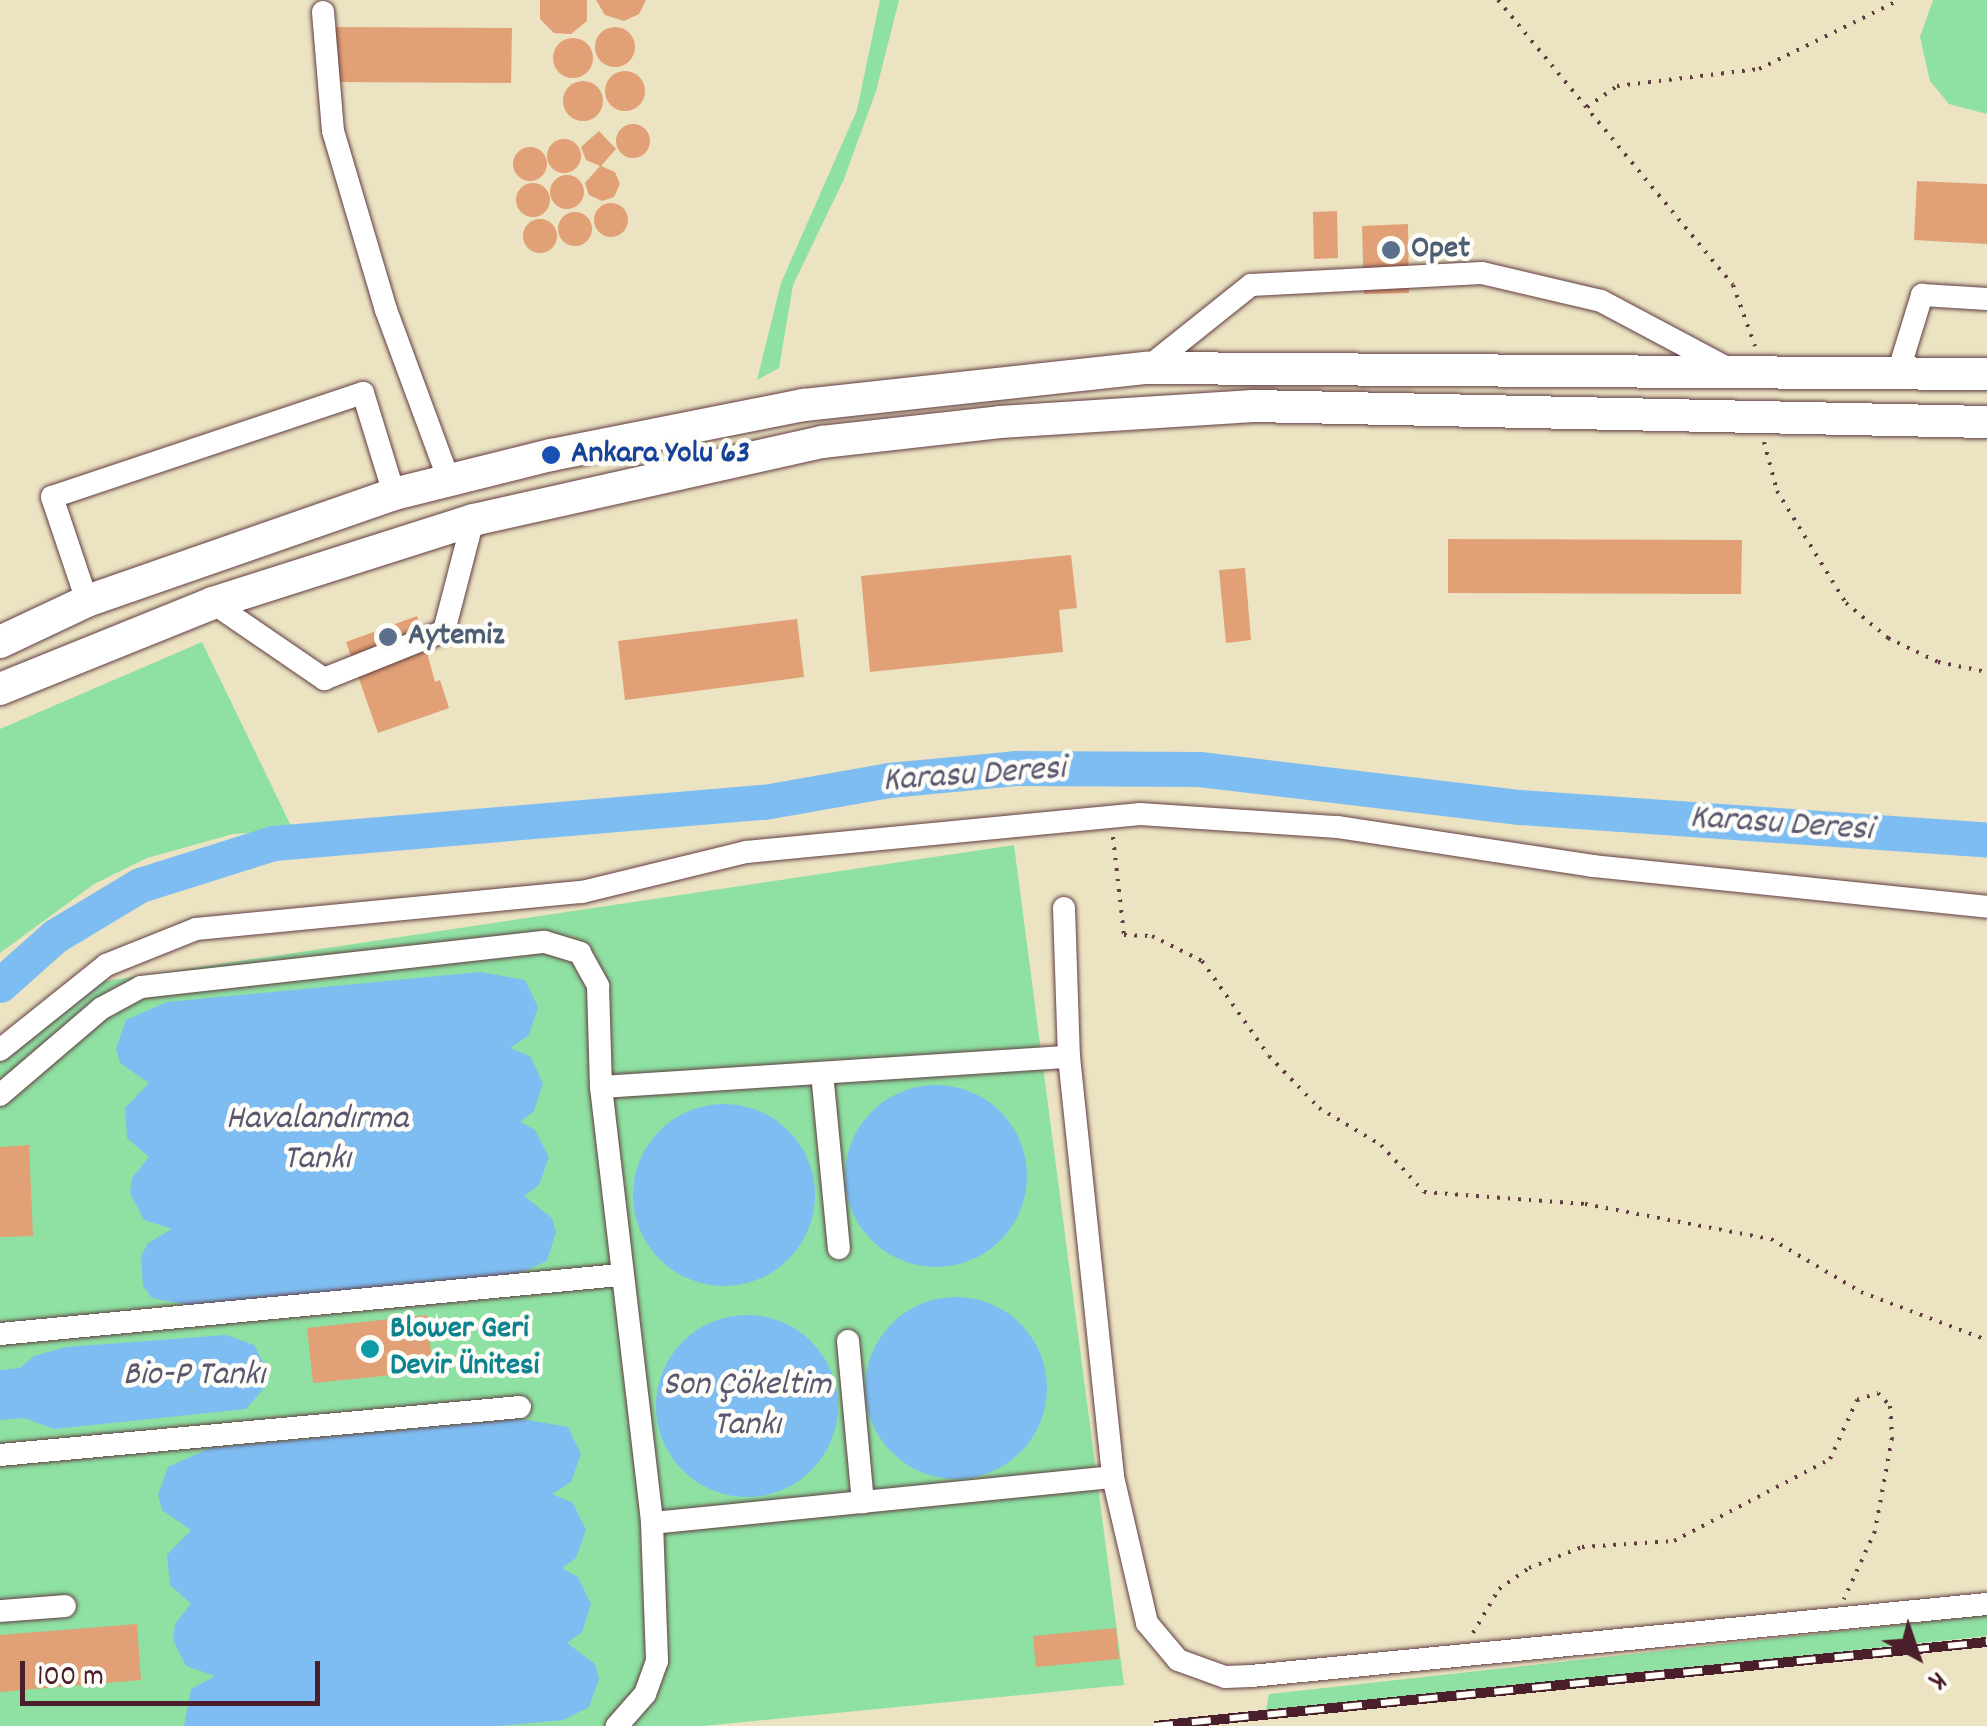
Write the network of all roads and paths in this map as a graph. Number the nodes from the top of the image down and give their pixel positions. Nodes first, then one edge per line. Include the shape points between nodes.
1 (1498, 0) edge
2 (1899, 0) edge
3 (323, 12) dead end
4 (1587, 107) junction
5 (1987, 298) edge
6 (1147, 368) junction
7 (1745, 371) junction
8 (1898, 372) junction
9 (1987, 374) edge
10 (1758, 418) junction
11 (1987, 422) edge
12 (448, 478) junction
13 (394, 494) junction
14 (473, 520) junction
15 (87, 600) junction
16 (213, 603) junction
17 (0, 642) edge
18 (1987, 672) edge
19 (0, 689) edge
20 (1111, 817) junction
21 (1987, 907) edge
22 (1064, 908) dead end
23 (0, 1050) edge
24 (1069, 1058) junction
25 (822, 1073) junction
26 (601, 1087) junction
27 (0, 1094) edge
28 (839, 1248) dead end
29 (620, 1275) junction
30 (0, 1334) edge
31 (1987, 1340) edge
32 (848, 1341) dead end
33 (520, 1407) dead end
34 (0, 1455) edge
35 (1113, 1477) junction
36 (864, 1502) junction
37 (652, 1522) junction
38 (1987, 1604) edge
39 (65, 1606) dead end
40 (0, 1611) edge
41 (1836, 1616) junction
42 (1466, 1653) junction
43 (617, 1726) edge

1 - 4 path
2 - 4 path via 1759,69 1616,86
3 - 12 lane via 332,130 386,310
4 - 7 path via 1734,284 1752,326
5 - 8 lane via 1922,295
6 - 7 highway
6 - 7 lane via 1251,285 1482,273 1602,301
6 - 12 highway via 804,405
7 - 8 highway
8 - 9 highway
10 - 11 highway
10 - 14 highway via 1253,406 1000,422 822,442
10 - 18 path via 1777,490 1846,603 1888,638 1938,662
12 - 13 highway
13 - 15 highway
13 - 15 lane via 363,393 52,496
14 - 16 highway
14 - 16 lane via 444,631 324,679
15 - 17 highway
16 - 19 highway
20 - 21 lane via 1338,827 1593,866
20 - 23 lane via 746,852 582,892 196,929 106,965
20 - 31 path via 1124,935 1152,936 1202,961 1269,1056 1319,1108 1381,1145 1424,1192 1585,1204 1771,1239 1861,1292
22 - 24 lane
24 - 25 lane
24 - 35 lane
25 - 26 lane
25 - 28 lane
26 - 27 lane via 595,974 580,953 545,942 142,987 102,1008
26 - 29 lane
29 - 30 lane
29 - 37 lane
32 - 36 lane
33 - 34 lane
35 - 36 lane
35 - 42 lane via 1147,1624 1178,1660 1200,1672 1251,1676
36 - 37 lane
37 - 43 lane via 657,1661 646,1694
38 - 41 lane
39 - 40 lane
41 - 42 lane
41 - 42 path via 1876,1531 1892,1438 1890,1406 1878,1394 1858,1400 1830,1458 1754,1502 1674,1541 1582,1547 1530,1568 1500,1589 1478,1618

